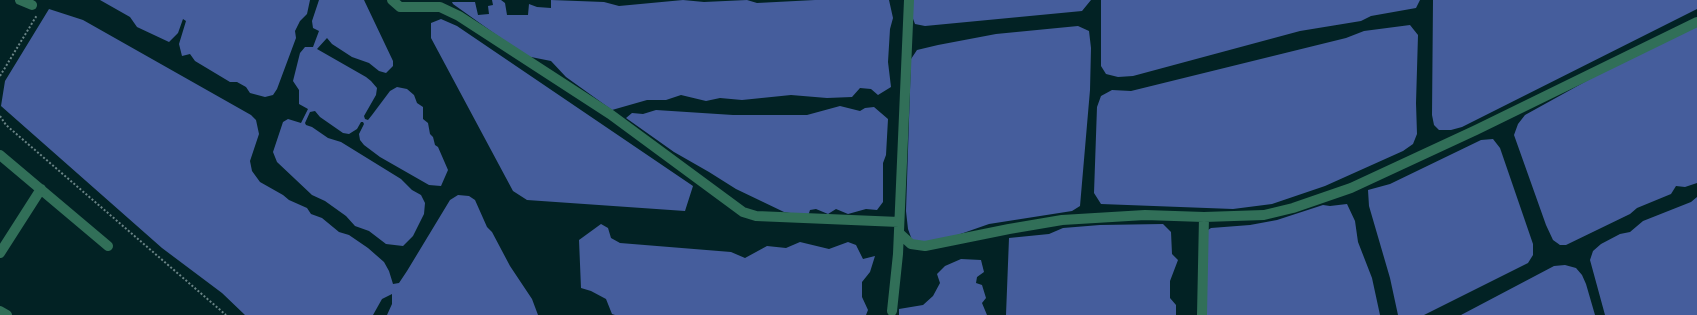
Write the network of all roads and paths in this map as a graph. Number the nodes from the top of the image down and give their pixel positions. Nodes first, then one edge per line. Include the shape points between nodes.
1 (20, 0) edge
2 (392, 0) edge
3 (909, 0) edge
4 (32, 5) joint
5 (1697, 22) edge
6 (0, 76) edge
7 (0, 116) edge
8 (0, 156) edge
9 (41, 189) junction
10 (1204, 217) junction
11 (900, 222) junction
12 (899, 234) junction
13 (108, 246) dead end
14 (0, 253) edge
15 (0, 311) edge
16 (892, 311) dead end
17 (6, 315) edge
18 (226, 315) edge
19 (1202, 315) edge

1 - 4 lane
2 - 11 lane via 400,7 440,8 459,16 610,114 743,212 756,216
3 - 11 lane
4 - 6 path via 38,13
5 - 10 lane via 1351,188 1264,215
7 - 18 path via 6,125
8 - 9 lane
9 - 13 lane
9 - 14 lane
10 - 12 lane via 1145,215 1062,220 925,246 911,244
10 - 19 lane
11 - 12 lane
12 - 16 lane
15 - 17 lane

